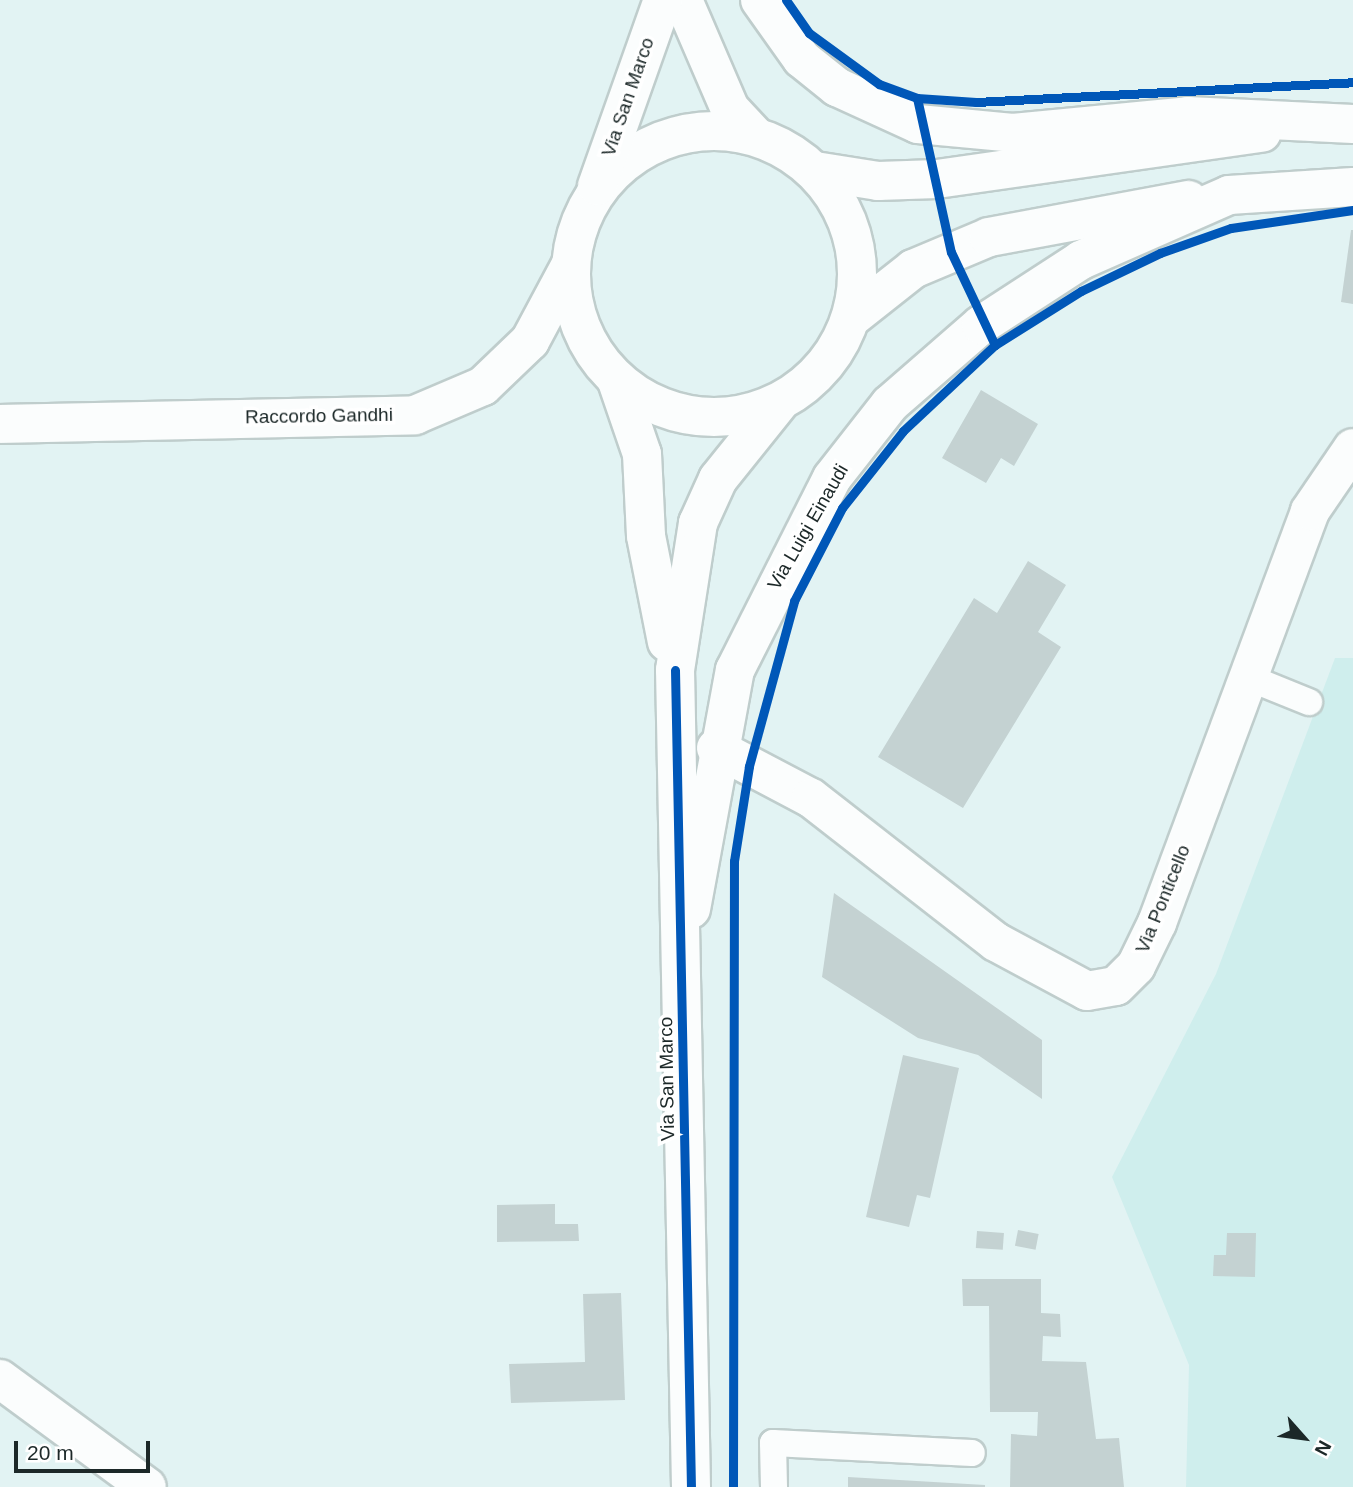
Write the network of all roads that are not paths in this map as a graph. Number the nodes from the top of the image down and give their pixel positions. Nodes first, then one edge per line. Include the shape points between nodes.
1 (663, 0) edge
2 (683, 0) edge
3 (760, 0) edge
4 (1305, 124) junction
5 (1353, 124) edge
6 (755, 135) junction
7 (815, 171) junction
8 (1353, 187) edge
9 (594, 194) junction
10 (1229, 195) junction
11 (570, 265) junction
12 (851, 317) junction
13 (617, 381) junction
14 (779, 403) junction
15 (0, 424) edge
16 (1353, 448) edge
17 (675, 670) junction
18 (1247, 677) junction
19 (1309, 702) dead end
20 (716, 748) junction
21 (683, 970) junction
22 (0, 1379) edge
23 (971, 1453) dead end
24 (147, 1487) edge
25 (691, 1487) edge
26 (774, 1487) edge

1 - 9 street, Via San Marco
2 - 6 street via 730,109
3 - 4 street via 802,59 837,87 918,124 1013,133 1188,116
4 - 5 street
4 - 7 street via 1203,145 937,179 878,181
6 - 7 street
6 - 9 street via 695,131 637,152
7 - 12 street via 839,203 854,239 858,278
8 - 10 street, Via Luigi Einaudi
9 - 11 street, Via San Marco
10 - 12 street, Via Luigi Einaudi via 1128,207 989,237 913,269
10 - 20 street, Via Luigi Einaudi via 1081,260 982,325 890,404 832,478 777,577 735,670
11 - 13 street via 580,329
11 - 15 street, Raccordo Gandhi via 530,341 483,386 415,415
12 - 14 street, Via San Marco via 835,352
13 - 14 street via 666,411 724,418
13 - 17 street, Via San Marco via 642,454 646,536
14 - 17 street, Via San Marco via 718,479 698,523
16 - 18 street, Via Ponticello via 1310,511
17 - 21 street, Via San Marco
18 - 19 lane
18 - 20 street, Via Ponticello via 1157,923 1128,978 1103,991 1072,985 996,942 811,797
20 - 21 street, Via Luigi Einaudi
21 - 25 street, Via San Marco
22 - 24 street
23 - 26 lane via 774,1443

